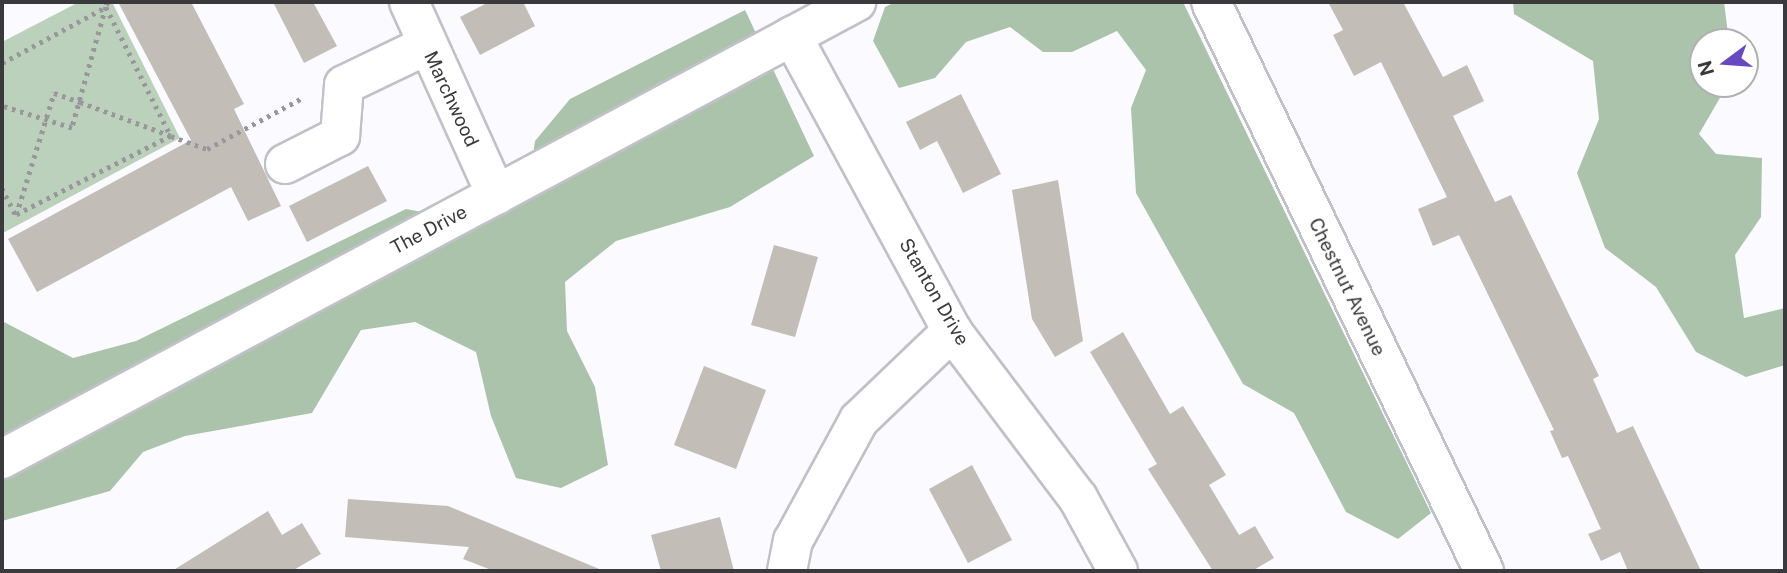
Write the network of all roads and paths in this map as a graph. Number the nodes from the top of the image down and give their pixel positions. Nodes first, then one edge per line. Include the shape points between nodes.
1 (409, 2) edge
2 (856, 2) edge
3 (1211, 2) edge
4 (107, 5) edge
5 (792, 36) junction
6 (427, 45) junction
7 (2, 63) edge
8 (307, 89) dead end
9 (80, 102) junction
10 (2, 106) edge
11 (46, 120) junction
12 (171, 136) junction
13 (285, 164) dead end
14 (2, 188) edge
15 (496, 195) junction
16 (16, 215) junction
17 (952, 331) junction
18 (2, 459) edge
19 (787, 571) edge
20 (1118, 571) edge
21 (1484, 571) edge

1 - 6 street, Marchwood
2 - 5 street, The Drive
3 - 21 street, Chestnut Avenue
4 - 7 path
4 - 9 path
4 - 12 path
5 - 15 street, The Drive
5 - 17 street, Stanton Drive
6 - 13 street via 345,85 340,136
6 - 15 street, Marchwood
8 - 12 path via 301,100 207,149
9 - 11 path via 72,128
9 - 11 path via 54,93
9 - 12 path
10 - 11 path
11 - 16 path
12 - 16 path
14 - 16 path
15 - 18 street, The Drive
17 - 19 street via 859,420 793,541
17 - 20 street, Stanton Drive via 1078,499

